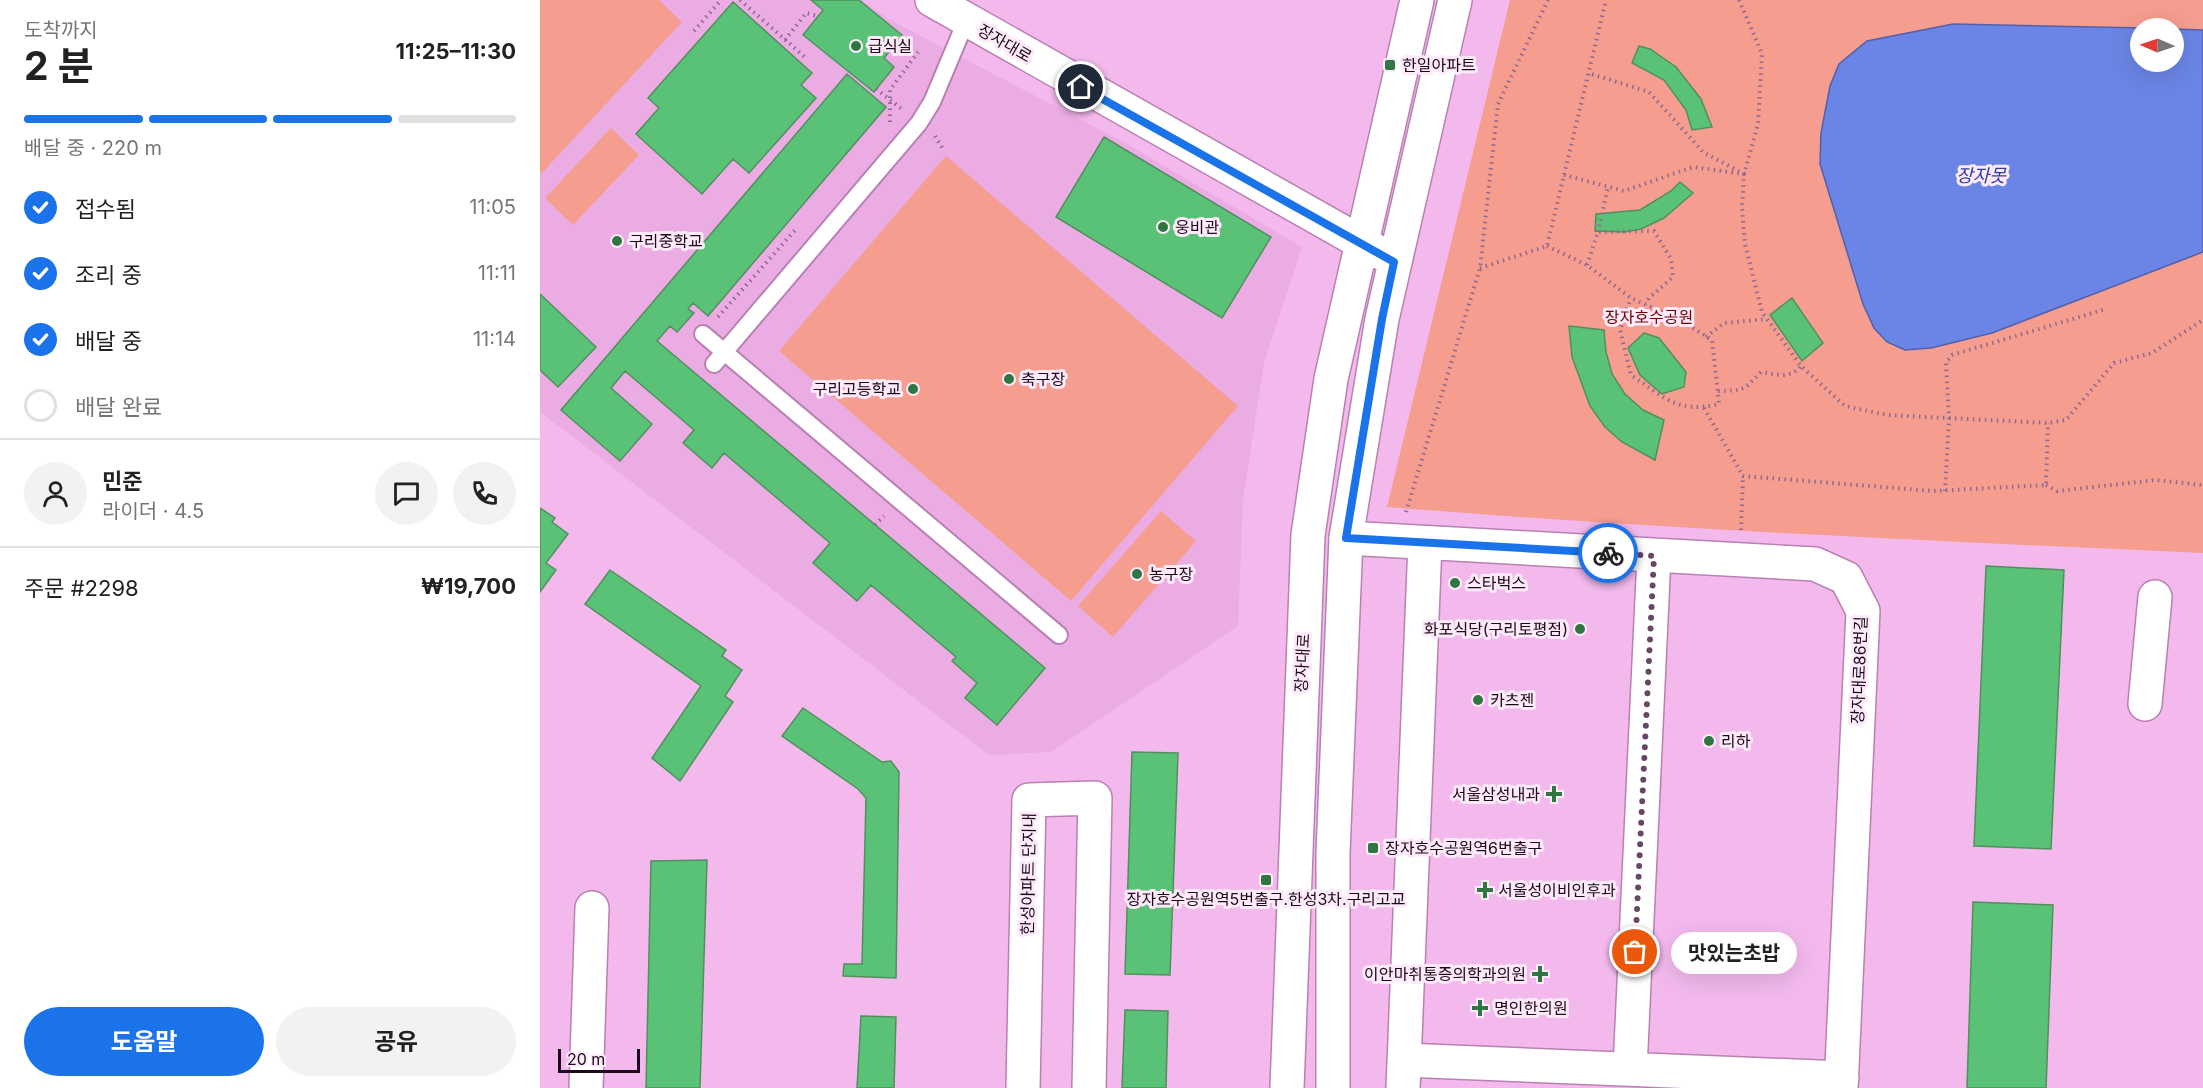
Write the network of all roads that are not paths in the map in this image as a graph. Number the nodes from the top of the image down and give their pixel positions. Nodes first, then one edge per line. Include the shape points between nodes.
1 (932, 0) edge
2 (1417, 0) edge
3 (1455, 0) edge
4 (966, 21) junction
5 (1362, 243) junction
6 (1394, 262) junction
7 (704, 334) road end
8 (719, 358) junction
9 (1346, 538) junction
10 (1425, 543) junction
11 (1654, 556) junction
12 (2155, 597) dead end
13 (1059, 635) dead end
14 (2145, 704) dead end
15 (591, 908) dead end
16 (1630, 1069) junction
17 (1404, 1074) edge
18 (1842, 1083) edge
19 (586, 1088) edge
20 (1023, 1088) edge
21 (1089, 1088) edge
22 (1287, 1088) edge
23 (1333, 1088) edge

1 - 4 street, 장자대로
2 - 5 street, 장자대로
3 - 6 street
4 - 5 street, 장자대로
4 - 8 lane via 920,123
5 - 6 street, 장자대로
5 - 22 street, 장자대로 via 1331,379 1308,535
6 - 9 street
7 - 8 lane
8 - 13 lane
9 - 10 street, 장자대로86번길
9 - 23 street via 1332,853
10 - 11 street, 장자대로86번길
10 - 17 street
11 - 16 street
11 - 18 street, 장자대로86번길 via 1815,564 1846,578 1863,611
12 - 14 street
15 - 19 street
16 - 17 street
16 - 18 street
20 - 21 street, 한성아파트 단지내 via 1029,800 1095,798

